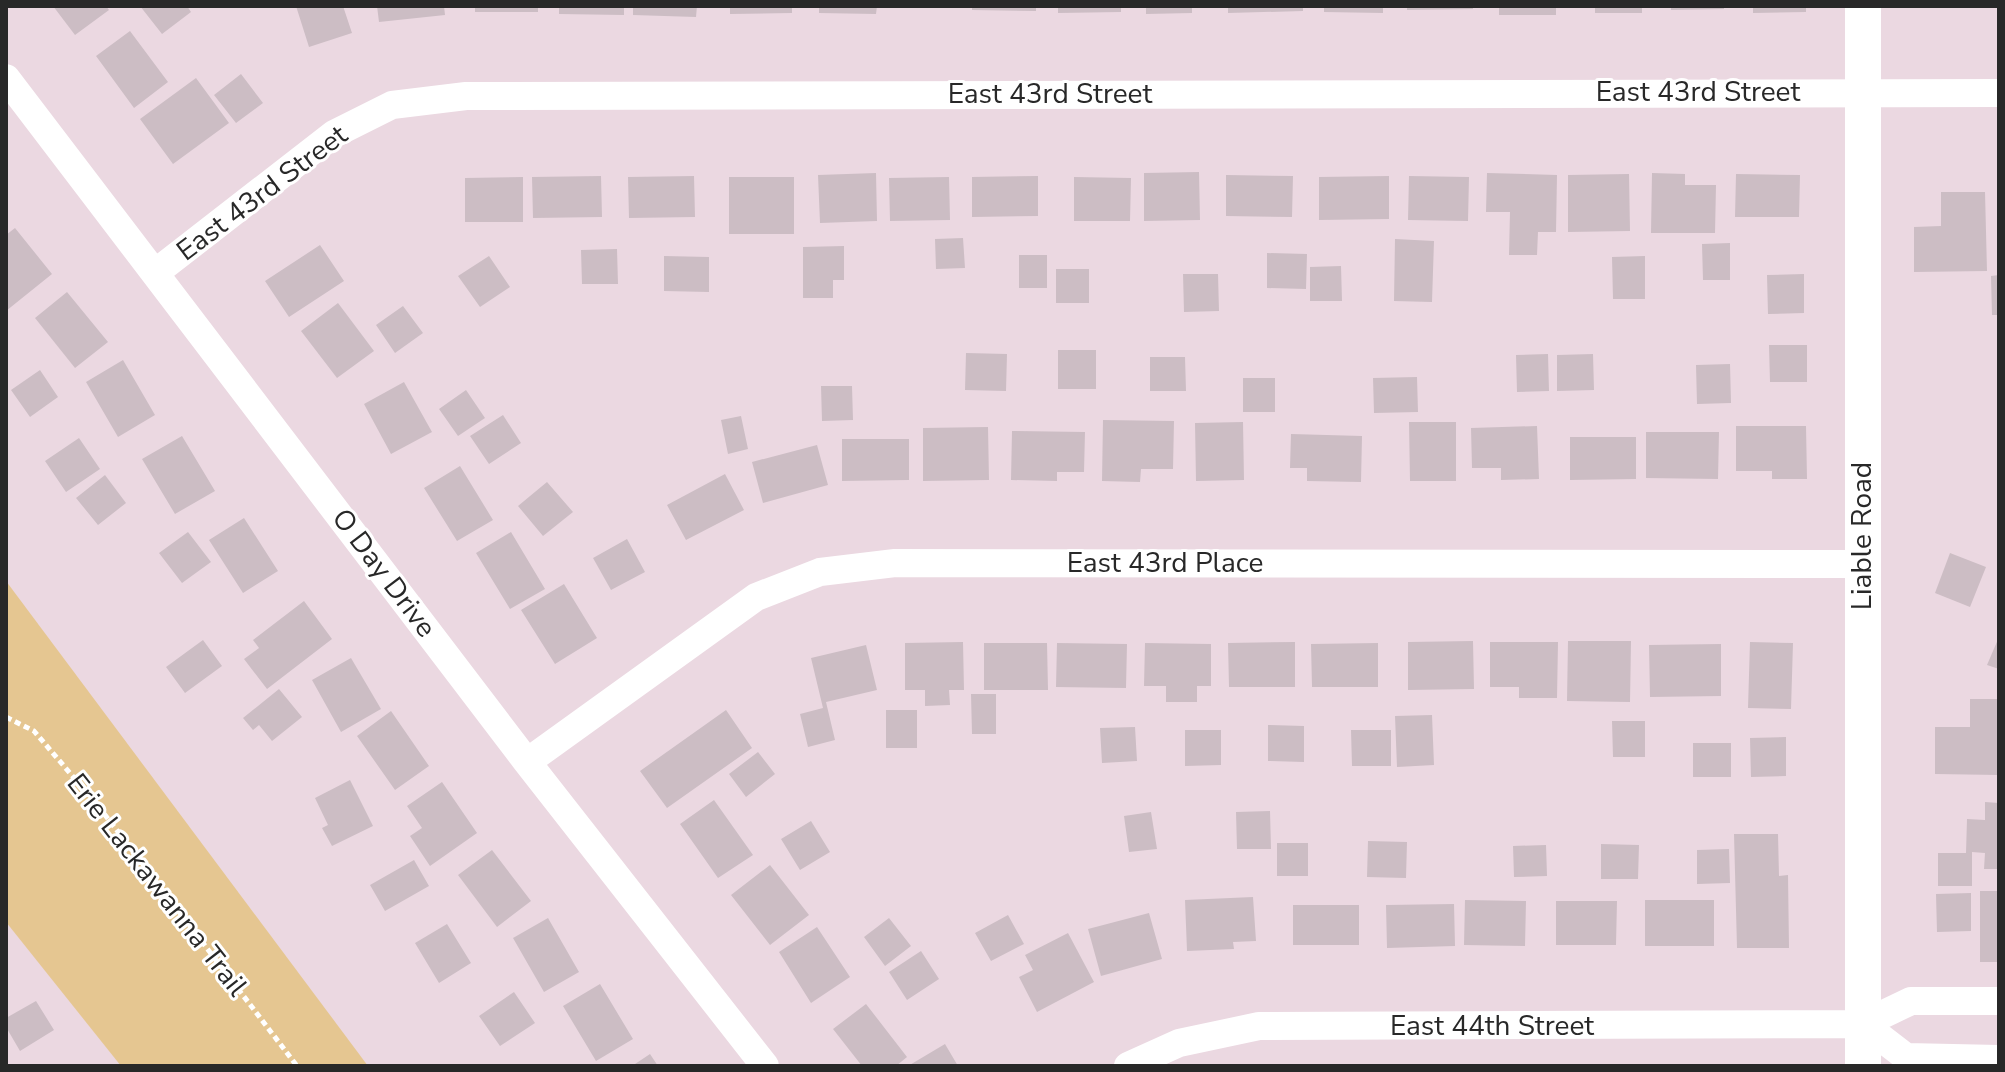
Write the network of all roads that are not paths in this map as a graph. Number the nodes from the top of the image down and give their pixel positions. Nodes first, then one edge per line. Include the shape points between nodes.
1 (1863, 6) edge
2 (6, 78) edge
3 (1864, 92) junction
4 (1999, 93) edge
5 (155, 273) junction
6 (1862, 564) junction
7 (527, 762) junction
8 (1999, 1001) edge
9 (1863, 1024) junction
10 (1999, 1059) edge
11 (765, 1066) edge
12 (1128, 1066) edge
13 (1863, 1066) edge

1 - 3 street, Liable Road
2 - 5 street, O Day Drive
3 - 4 street, East 43rd Street
3 - 5 street, East 43rd Street via 466,96 392,105 334,134
3 - 6 street, Liable Road
5 - 7 street, O Day Drive
6 - 7 street, East 43rd Place via 895,563 820,572 756,597
6 - 9 street, Liable Road
7 - 11 street, O Day Drive
8 - 9 street, East 44th Street via 1911,1001
9 - 10 street via 1906,1057
9 - 12 street, East 44th Street via 1259,1026 1179,1043
9 - 13 street, Liable Road

